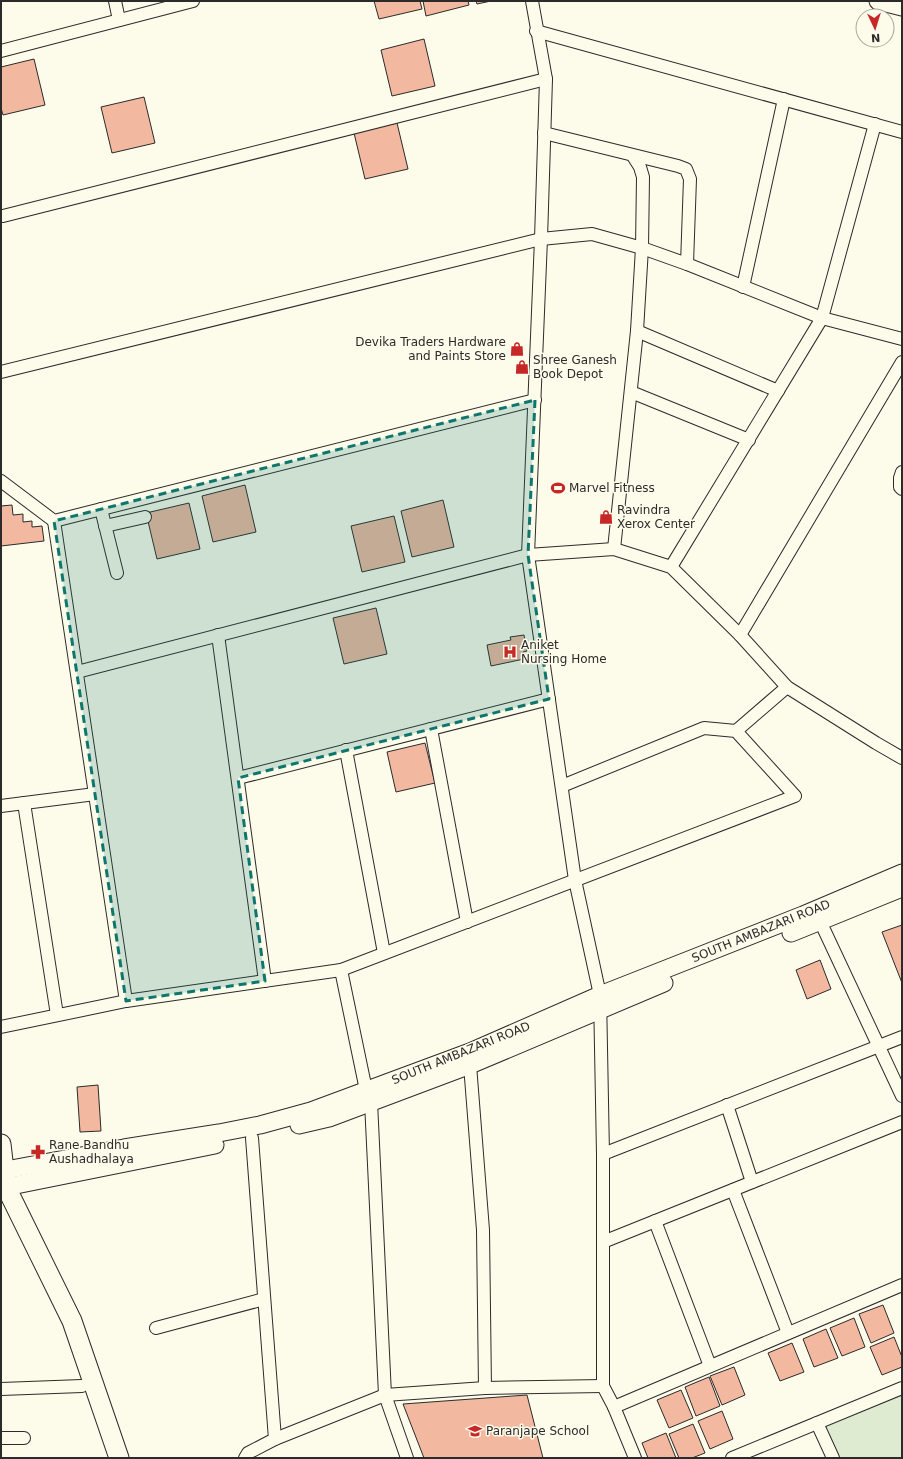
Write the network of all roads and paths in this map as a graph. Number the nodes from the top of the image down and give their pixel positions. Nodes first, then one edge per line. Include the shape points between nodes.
1 (115, 1) edge
2 (193, 1) edge
3 (532, 1) edge
4 (878, 1) edge
5 (902, 7) edge
6 (119, 20) junction
7 (536, 31) junction
8 (1, 51) edge
9 (546, 79) junction
10 (784, 99) junction
11 (875, 124) junction
12 (902, 132) edge
13 (544, 133) junction
14 (633, 156) junction
15 (2, 213) edge
16 (541, 239) junction
17 (642, 248) junction
18 (687, 264) junction
19 (743, 286) junction
20 (822, 318) junction
21 (637, 331) junction
22 (902, 339) edge
23 (902, 362) edge
24 (1, 372) edge
25 (778, 391) junction
26 (631, 392) junction
27 (534, 400) junction
28 (749, 440) junction
29 (902, 472) edge
30 (1, 481) edge
31 (902, 489) edge
32 (101, 509) junction
33 (145, 517) dead end
34 (54, 521) junction
35 (105, 526) junction
36 (614, 549) junction
37 (528, 555) junction
38 (671, 567) junction
39 (117, 573) dead end
40 (218, 635) junction
41 (740, 635) junction
42 (77, 672) junction
43 (787, 687) junction
44 (549, 699) junction
45 (431, 729) junction
46 (736, 731) junction
47 (346, 750) junction
48 (902, 758) edge
49 (238, 778) junction
50 (562, 786) junction
51 (95, 794) junction
52 (24, 803) junction
53 (1, 806) edge
54 (902, 873) edge
55 (576, 880) junction
56 (902, 888) edge
57 (467, 922) junction
58 (820, 922) junction
59 (384, 953) junction
60 (341, 970) junction
61 (265, 981) junction
62 (126, 1001) junction
63 (600, 1002) junction
64 (57, 1015) junction
65 (1, 1028) edge
66 (902, 1037) edge
67 (879, 1047) junction
68 (470, 1065) junction
69 (368, 1096) junction
70 (902, 1096) edge
71 (727, 1105) junction
72 (902, 1122) edge
73 (252, 1138) junction
74 (1, 1144) edge
75 (603, 1154) junction
76 (752, 1182) junction
77 (2, 1183) edge
78 (733, 1190) junction
79 (655, 1222) junction
80 (603, 1242) junction
81 (902, 1285) edge
82 (264, 1299) junction
83 (156, 1328) dead end
84 (788, 1333) junction
85 (710, 1366) junction
86 (82, 1386) junction
87 (603, 1386) junction
88 (485, 1388) junction
89 (902, 1388) edge
90 (1, 1389) edge
91 (385, 1395) junction
92 (614, 1407) junction
93 (817, 1423) junction
94 (1, 1438) edge
95 (24, 1438) dead end
96 (275, 1439) junction
97 (736, 1457) edge
98 (107, 1458) edge
99 (119, 1458) edge
100 (244, 1458) edge
101 (407, 1458) edge
102 (635, 1458) edge
103 (833, 1458) edge

1 - 6 street
2 - 6 street
3 - 7 street
4 - 5 main road
6 - 8 street
7 - 9 street
7 - 10 street
9 - 13 street
9 - 15 street
10 - 11 street
10 - 19 street
11 - 12 street
11 - 20 street
13 - 14 street
13 - 16 street
14 - 17 street via 643,177
14 - 18 street via 686,169 690,179
16 - 17 street via 592,234
16 - 24 street
16 - 27 street
17 - 18 street
17 - 21 street
18 - 19 street
19 - 20 street
20 - 22 street
20 - 25 street
21 - 25 street
21 - 26 street
23 - 41 street
25 - 28 street
26 - 28 street
26 - 36 street
27 - 32 street
27 - 37 street
28 - 38 street
29 - 31 street
30 - 34 street
32 - 34 street
32 - 35 street
33 - 35 street
34 - 42 street
35 - 39 street
36 - 37 street
36 - 38 street
37 - 40 street
37 - 44 street
38 - 41 street
40 - 42 street
40 - 49 street
41 - 43 street
42 - 51 street
43 - 46 street
43 - 48 street
44 - 45 street
44 - 50 street
45 - 47 street
45 - 57 street
46 - 50 street via 704,728
46 - 55 street via 795,796
47 - 49 street
47 - 59 street
49 - 61 street
50 - 55 street
51 - 52 street
51 - 62 street
52 - 53 street
52 - 64 street
54 - 63 main road, SOUTH AMBAZARI ROAD
55 - 57 street
55 - 63 street
56 - 58 main road, SOUTH AMBAZARI ROAD
57 - 59 street
58 - 63 main road, SOUTH AMBAZARI ROAD
58 - 67 street
59 - 60 street
60 - 61 street
60 - 69 street
61 - 62 street
62 - 64 street
63 - 68 main road, SOUTH AMBAZARI ROAD
63 - 69 main road, SOUTH AMBAZARI ROAD via 470,1052
63 - 75 street
64 - 65 street
66 - 67 street
67 - 70 street
67 - 71 street
68 - 69 main road, SOUTH AMBAZARI ROAD
68 - 88 street via 483,1230
69 - 73 main road, SOUTH AMBAZARI ROAD via 329,1118
69 - 77 main road, SOUTH AMBAZARI ROAD via 260,1125 124,1148
69 - 91 street
71 - 75 street
71 - 76 street
72 - 76 street
73 - 77 main road, SOUTH AMBAZARI ROAD
73 - 82 street
74 - 77 main road
75 - 80 street
76 - 78 street
77 - 86 main road via 59,1322
77 - 99 main road via 72,1321
78 - 79 street
78 - 84 street
79 - 80 street
79 - 85 street
80 - 87 street
81 - 84 street
82 - 83 street
82 - 96 street
84 - 85 street
85 - 92 street
86 - 90 street
86 - 98 main road
87 - 88 street
87 - 92 street
88 - 91 street
89 - 93 street
91 - 96 street
91 - 101 street
92 - 102 street
93 - 97 street
93 - 103 street
94 - 95 street
96 - 100 street

